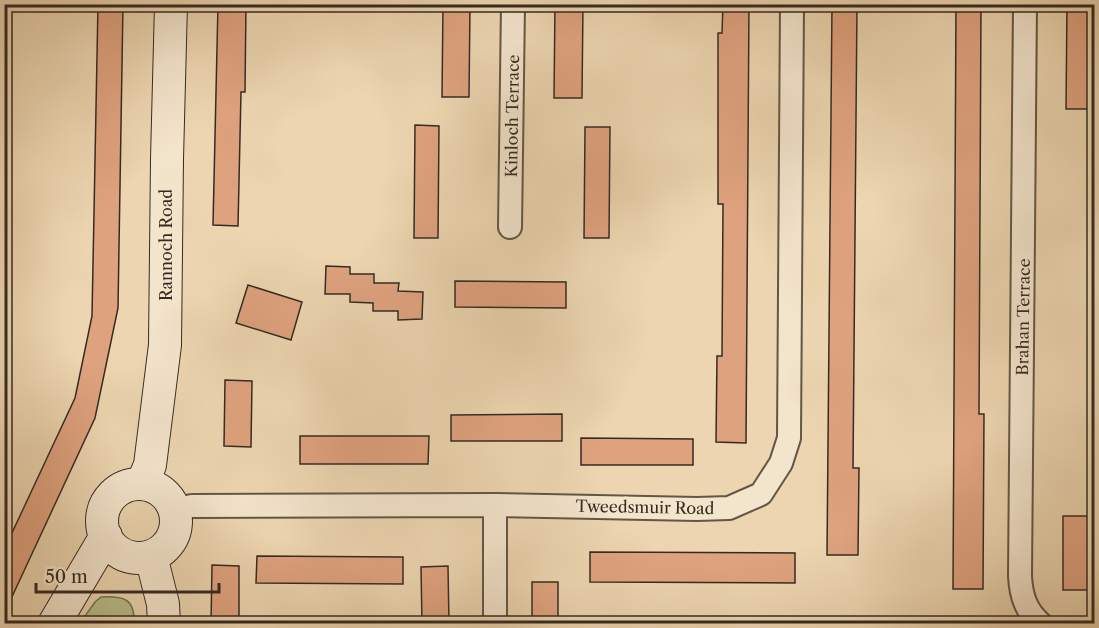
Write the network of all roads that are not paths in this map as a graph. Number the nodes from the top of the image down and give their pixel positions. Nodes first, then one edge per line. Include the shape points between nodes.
1 (171, 4) edge
2 (513, 4) edge
3 (792, 4) edge
4 (1025, 4) edge
5 (510, 227) dead end
6 (142, 484) junction
7 (495, 505) junction
8 (174, 510) junction
9 (105, 536) junction
10 (151, 556) junction
11 (54, 624) edge
12 (164, 624) edge
13 (495, 624) edge
14 (1041, 624) edge

1 - 6 street, Rannoch Road via 165,345 150,465
2 - 5 street, Kinloch Terrace
3 - 7 street, Tweedsmuir Road via 789,438 781,463 761,494 729,508
4 - 14 street, Brahan Terrace via 1020,576 1023,600
6 - 8 street via 162,492
6 - 9 street via 127,486 105,506
7 - 8 street, Tweedsmuir Road via 192,506
7 - 13 street
8 - 10 street via 176,524 172,537
9 - 10 street via 111,545 130,557
9 - 11 street
10 - 12 street

